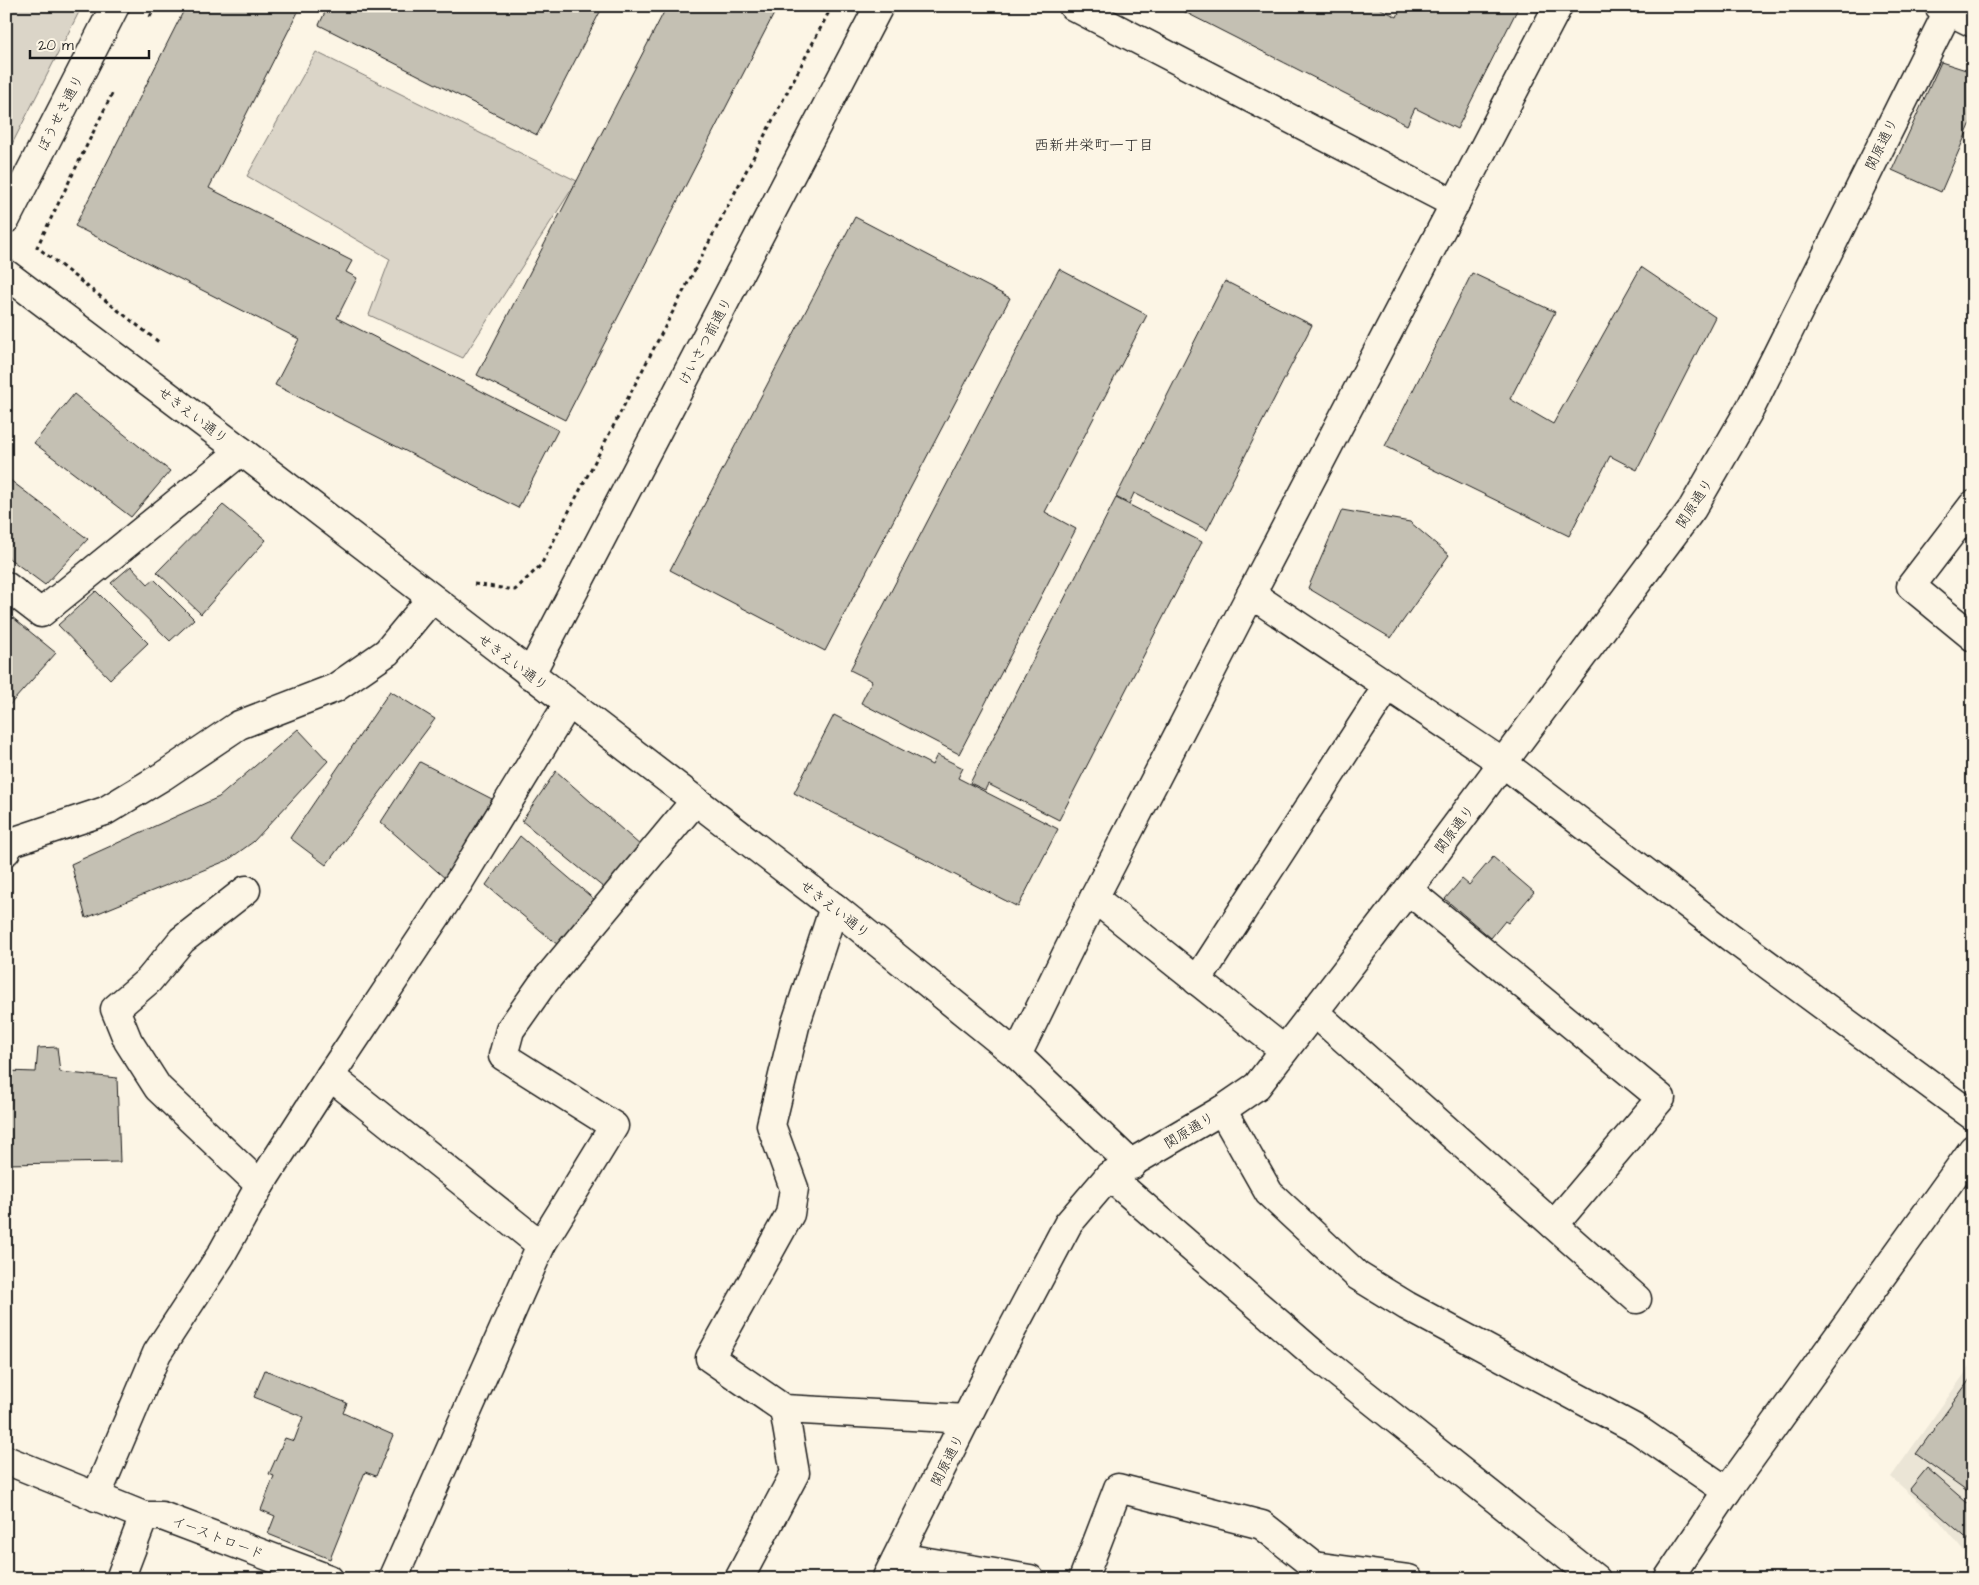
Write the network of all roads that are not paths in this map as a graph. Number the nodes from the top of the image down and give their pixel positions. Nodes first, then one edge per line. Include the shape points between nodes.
1 (115, 6) edge
2 (879, 6) edge
3 (1073, 6) edge
4 (1558, 6) edge
5 (1943, 9) edge
6 (1973, 23) edge
7 (1455, 204) junction
8 (6, 219) edge
9 (6, 274) edge
10 (241, 451) junction
11 (1973, 505) edge
12 (6, 586) edge
13 (1251, 594) junction
14 (431, 599) junction
15 (1973, 637) edge
16 (530, 675) junction
17 (1388, 685) junction
18 (568, 704) junction
19 (1503, 763) junction
20 (695, 801) junction
21 (6, 851) edge
22 (246, 890) dead end
23 (1408, 890) junction
24 (1094, 898) junction
25 (834, 907) junction
26 (1197, 981) junction
27 (1314, 1012) junction
28 (1284, 1050) junction
29 (1017, 1055) junction
30 (330, 1076) junction
31 (1222, 1110) junction
32 (1973, 1116) edge
33 (1973, 1149) edge
34 (1121, 1171) junction
35 (260, 1185) junction
36 (1554, 1225) junction
37 (541, 1245) junction
38 (1638, 1299) dead end
39 (784, 1408) junction
40 (967, 1419) junction
41 (6, 1460) edge
42 (1727, 1491) junction
43 (96, 1497) junction
44 (153, 1516) junction
45 (892, 1568) edge
46 (120, 1579) edge
47 (329, 1579) edge
48 (393, 1579) edge
49 (739, 1579) edge
50 (1030, 1579) edge
51 (1083, 1579) edge
52 (1409, 1579) edge
53 (1596, 1579) edge
54 (1668, 1579) edge

1 - 8 street, ぼうせき通り
2 - 16 street, けいさつ前通り
3 - 7 street
4 - 7 street
5 - 6 street
5 - 19 street, 関原通り via 1751,407 1692,509
7 - 13 street
9 - 10 street, せきえい通り
10 - 12 street via 41,612
10 - 14 street, せきえい通り
11 - 15 street via 1911,586
13 - 17 street
13 - 24 street
14 - 16 street, せきえい通り
14 - 21 street via 387,652 335,688 239,725 105,811 9,843
16 - 18 street, せきえい通り
17 - 19 street
17 - 26 street
18 - 20 street, せきえい通り
18 - 30 street via 459,882
19 - 23 street, 関原通り
19 - 32 street via 1733,939
20 - 25 street, せきえい通り
20 - 37 street via 541,986 510,1030 503,1056 614,1126
22 - 35 street via 182,940 149,980 115,1009 128,1040 158,1088
23 - 27 street, 関原通り
23 - 36 street via 1661,1098
24 - 26 street
24 - 29 street
25 - 29 street, せきえい通り
25 - 39 street via 795,1026 771,1125 794,1188 790,1214 710,1358
26 - 28 street
27 - 28 street, 関原通り
27 - 36 street
28 - 31 street, 関原通り via 1257,1086
29 - 34 street, せきえい通り
30 - 35 street
30 - 37 street
31 - 34 street, 関原通り
31 - 42 street via 1269,1193 1358,1276 1407,1306 1630,1426
33 - 42 street
34 - 40 street, 関原通り via 1068,1224
34 - 53 street, せきえい通り via 1314,1354
35 - 43 street via 220,1256 157,1354
36 - 38 street
37 - 48 street
39 - 40 street
39 - 49 street via 795,1473
40 - 45 street, 関原通り
41 - 43 street, イーストロード
42 - 54 street
43 - 44 street, イーストロード
44 - 46 street
44 - 47 street, イーストロード
45 - 50 street
51 - 52 street via 1118,1488 1262,1525 1314,1566

